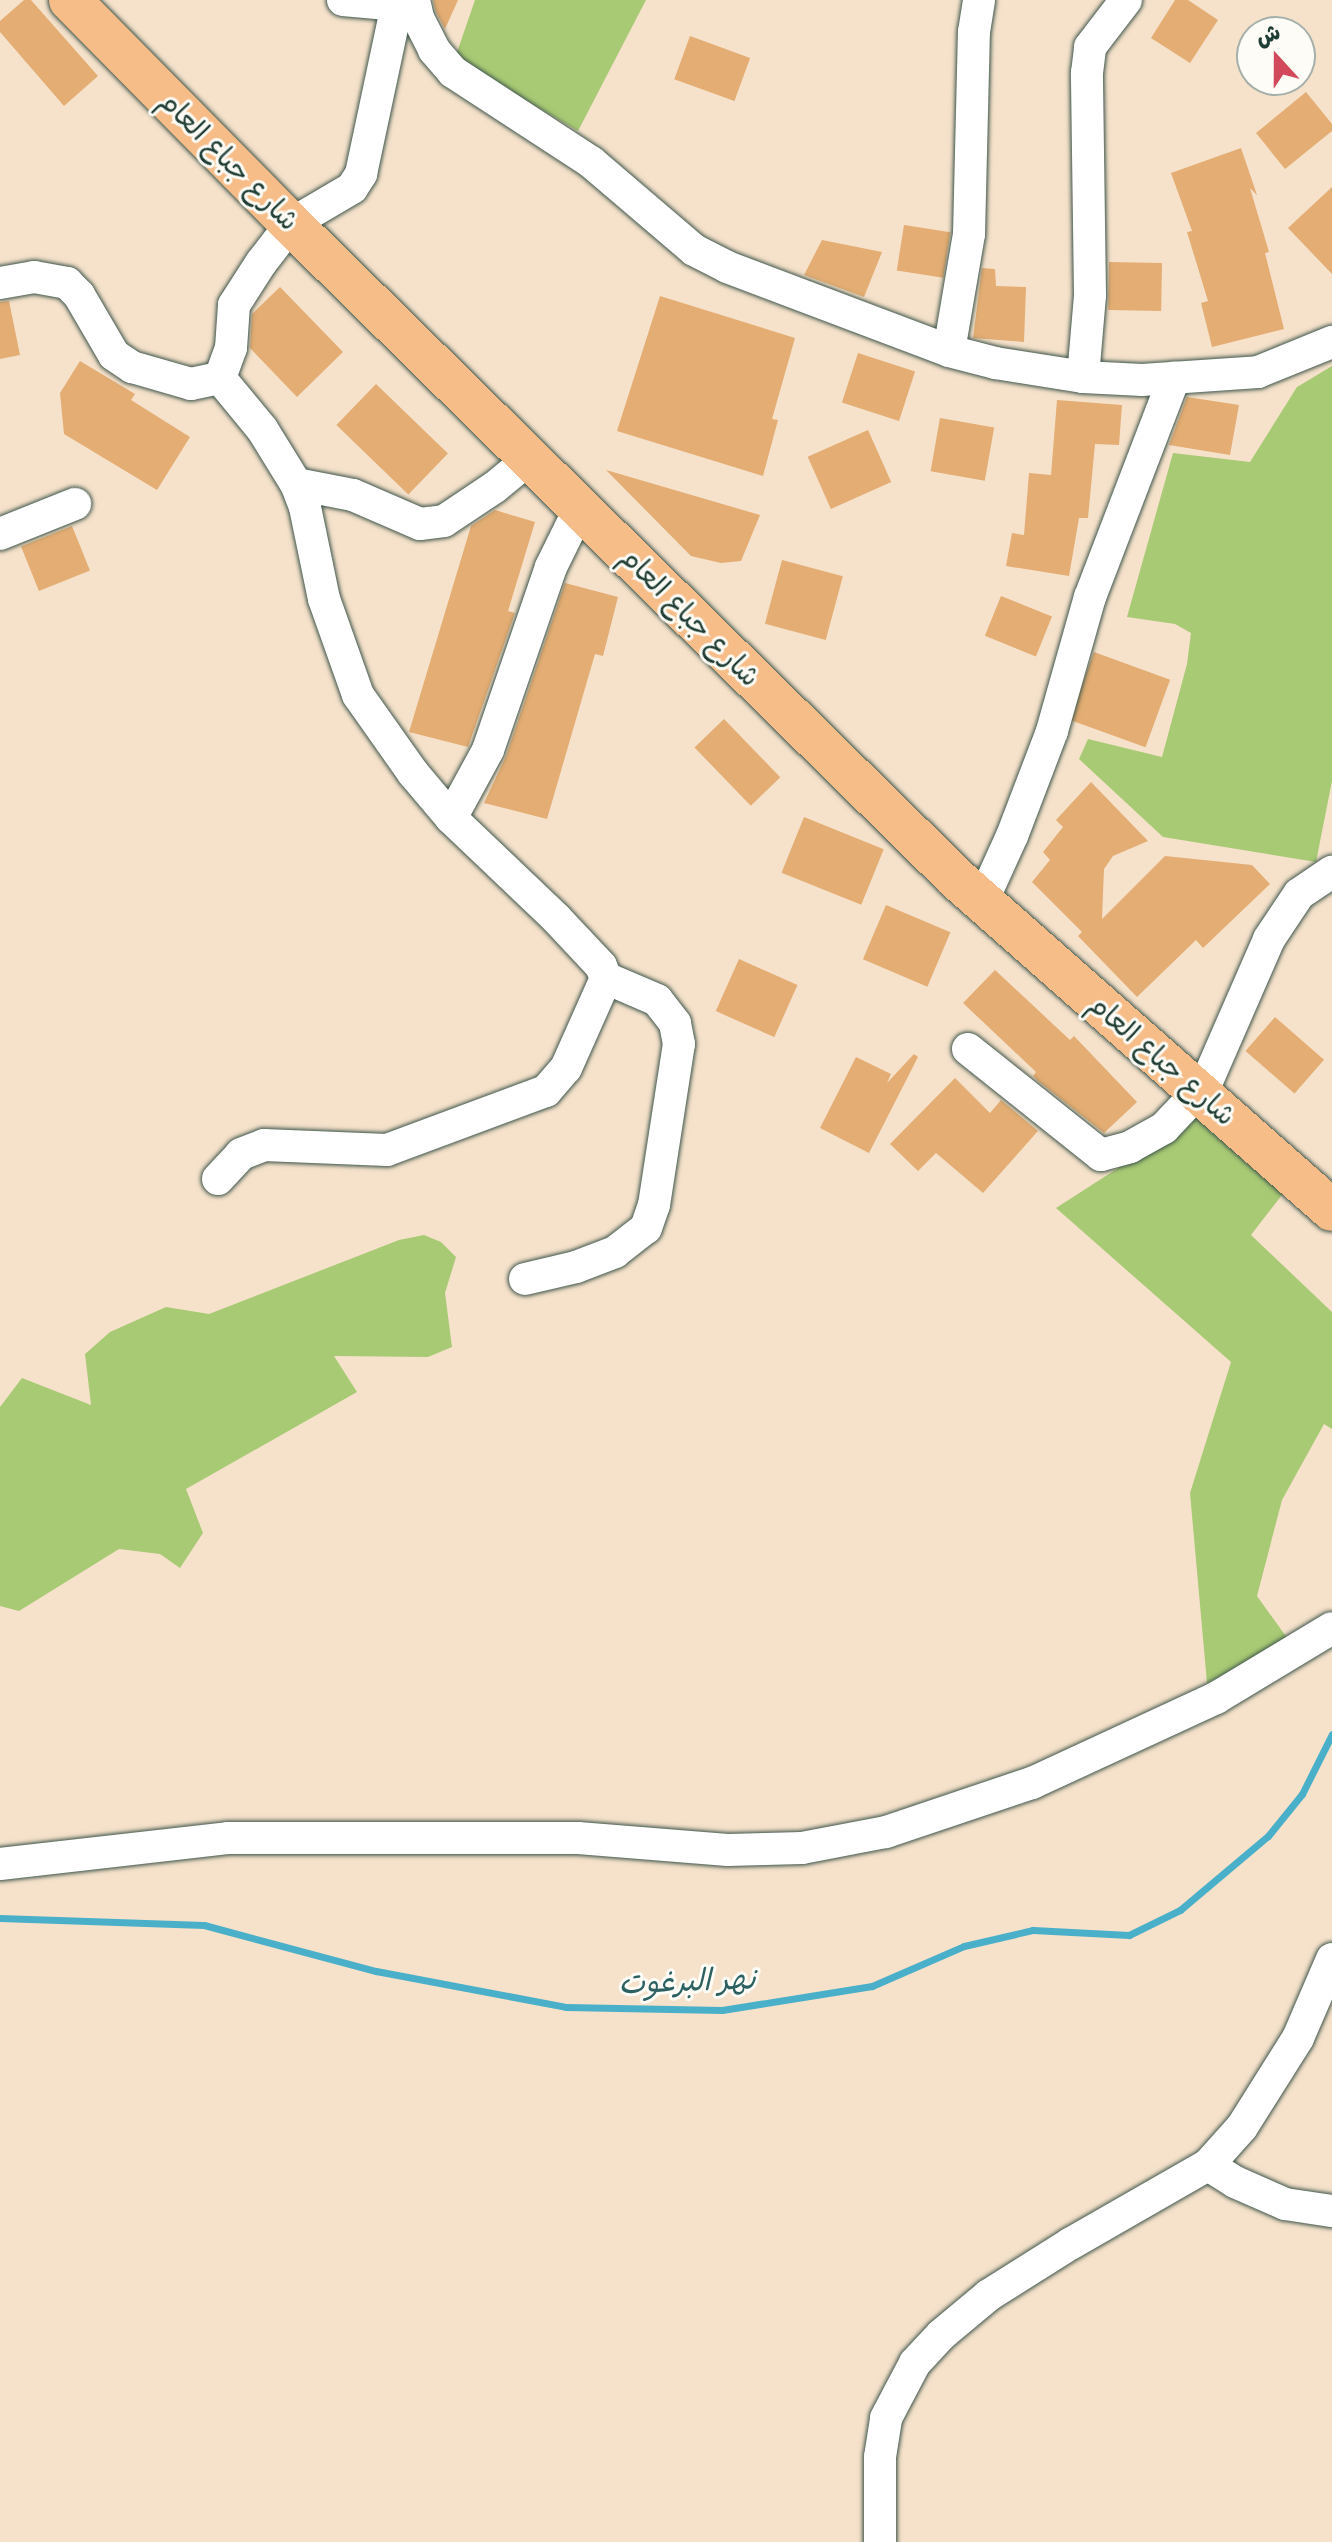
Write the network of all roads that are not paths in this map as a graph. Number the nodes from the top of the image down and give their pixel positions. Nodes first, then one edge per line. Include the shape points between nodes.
1 (70, 0) edge
2 (343, 0) edge
3 (979, 0) edge
4 (1126, 0) edge
5 (405, 2) edge
6 (291, 224) junction
7 (0, 283) edge
8 (1332, 342) edge
9 (949, 351) junction
10 (1083, 377) junction
11 (220, 378) junction
12 (1174, 378) junction
13 (530, 458) junction
14 (296, 484) junction
15 (75, 504) dead end
16 (580, 508) junction
17 (0, 534) edge
18 (451, 818) junction
19 (1332, 872) edge
20 (982, 902) junction
21 (606, 978) junction
22 (968, 1049) dead end
23 (1199, 1093) junction
24 (218, 1179) dead end
25 (1332, 1210) edge
26 (525, 1279) dead end
27 (1332, 1628) edge
28 (0, 1864) edge
29 (1332, 1959) edge
30 (1208, 2165) junction
31 (1332, 2211) edge
32 (880, 2542) edge

1 - 6 main road, شارع جباع العام
2 - 5 street
3 - 9 street via 969,234
4 - 10 street via 1090,47 1087,73 1090,295
5 - 6 street via 361,174 352,188
5 - 9 street via 453,72 591,162 694,250
6 - 11 street via 234,305 231,348
6 - 13 main road, شارع جباع العام
7 - 11 street via 34,277 67,283 114,355 132,367 191,384
8 - 12 street via 1258,372
9 - 10 street
10 - 12 street
11 - 14 street via 262,429
12 - 20 street via 1090,597 1052,731
13 - 14 street via 444,521 420,524 353,495
13 - 16 main road, شارع جباع العام
14 - 18 street via 324,599 358,695
15 - 17 street
16 - 18 street via 551,567 488,750
16 - 20 main road, شارع جباع العام
18 - 21 street via 556,918
19 - 23 street via 1299,894 1269,939
20 - 23 main road, شارع جباع العام
21 - 24 street via 566,1068 546,1091 387,1150 264,1145 241,1154
21 - 26 street via 657,1000 667,1009 677,1034 654,1205 646,1228 615,1252
22 - 23 street via 1101,1155 1130,1147 1164,1128
23 - 25 main road, شارع جباع العام
27 - 28 street via 1216,1698 1032,1783 886,1832 802,1848 728,1850 578,1838 228,1838
29 - 30 street via 1298,2038 1242,2127
30 - 31 street via 1285,2204
30 - 32 street via 989,2295 915,2363 886,2418 880,2457

